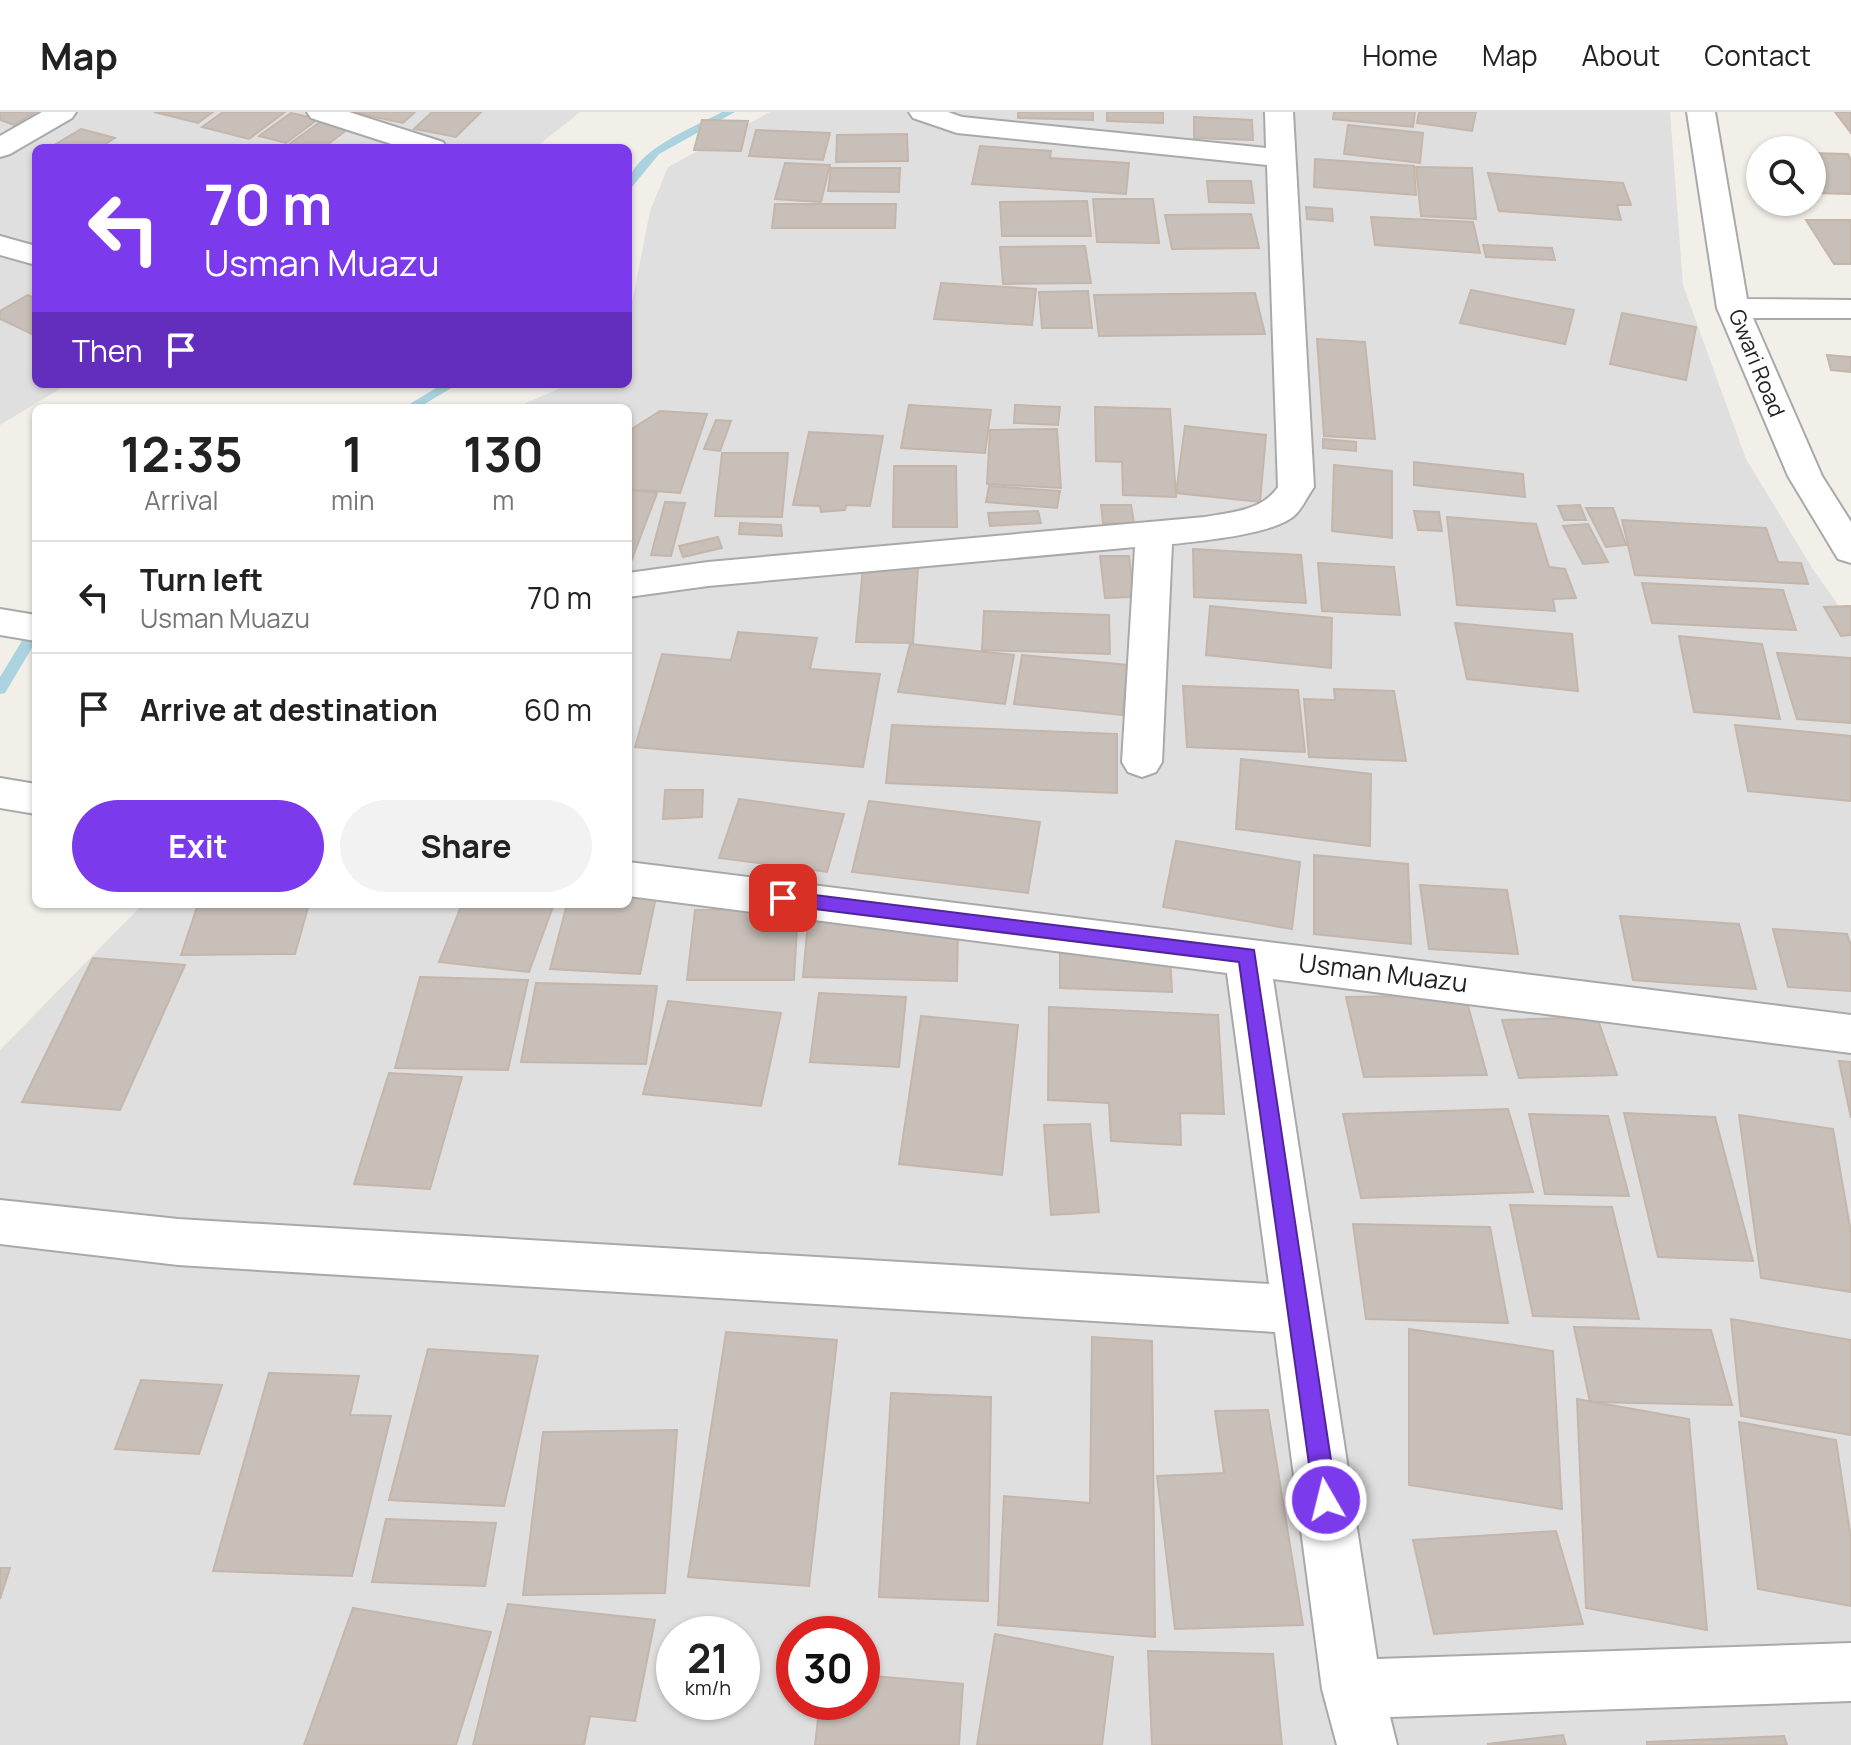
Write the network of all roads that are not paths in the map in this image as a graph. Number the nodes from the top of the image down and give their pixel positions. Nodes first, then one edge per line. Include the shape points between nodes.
1 (62, 112) edge
2 (321, 112) edge
3 (923, 112) edge
4 (1279, 112) edge
5 (1701, 112) edge
6 (421, 144) edge
7 (0, 148) edge
8 (1281, 158) junction
9 (0, 245) edge
10 (32, 255) edge
11 (1733, 308) junction
12 (1851, 309) edge
13 (1154, 534) junction
14 (1851, 551) edge
15 (632, 584) edge
16 (0, 622) edge
17 (32, 627) edge
18 (1142, 762) dead end
19 (0, 793) edge
20 (32, 798) edge
21 (632, 879) edge
22 (1247, 955) junction
23 (1851, 1034) edge
24 (0, 1222) edge
25 (1299, 1310) junction
26 (1851, 1672) edge
27 (1352, 1689) junction
28 (1367, 1745) edge

1 - 7 street
2 - 6 street
3 - 8 street via 957,125
4 - 8 street
5 - 11 street, Gwari Road
8 - 13 street via 1296,487 1282,508 1253,520
9 - 10 street
11 - 12 street
11 - 14 street, Gwari Road via 1805,476
13 - 15 street
13 - 18 street
16 - 17 street
19 - 20 street
21 - 22 street, Usman Muazu
22 - 23 street, Usman Muazu
22 - 25 street
24 - 25 street via 178,1242
25 - 27 street
26 - 27 street
27 - 28 street

